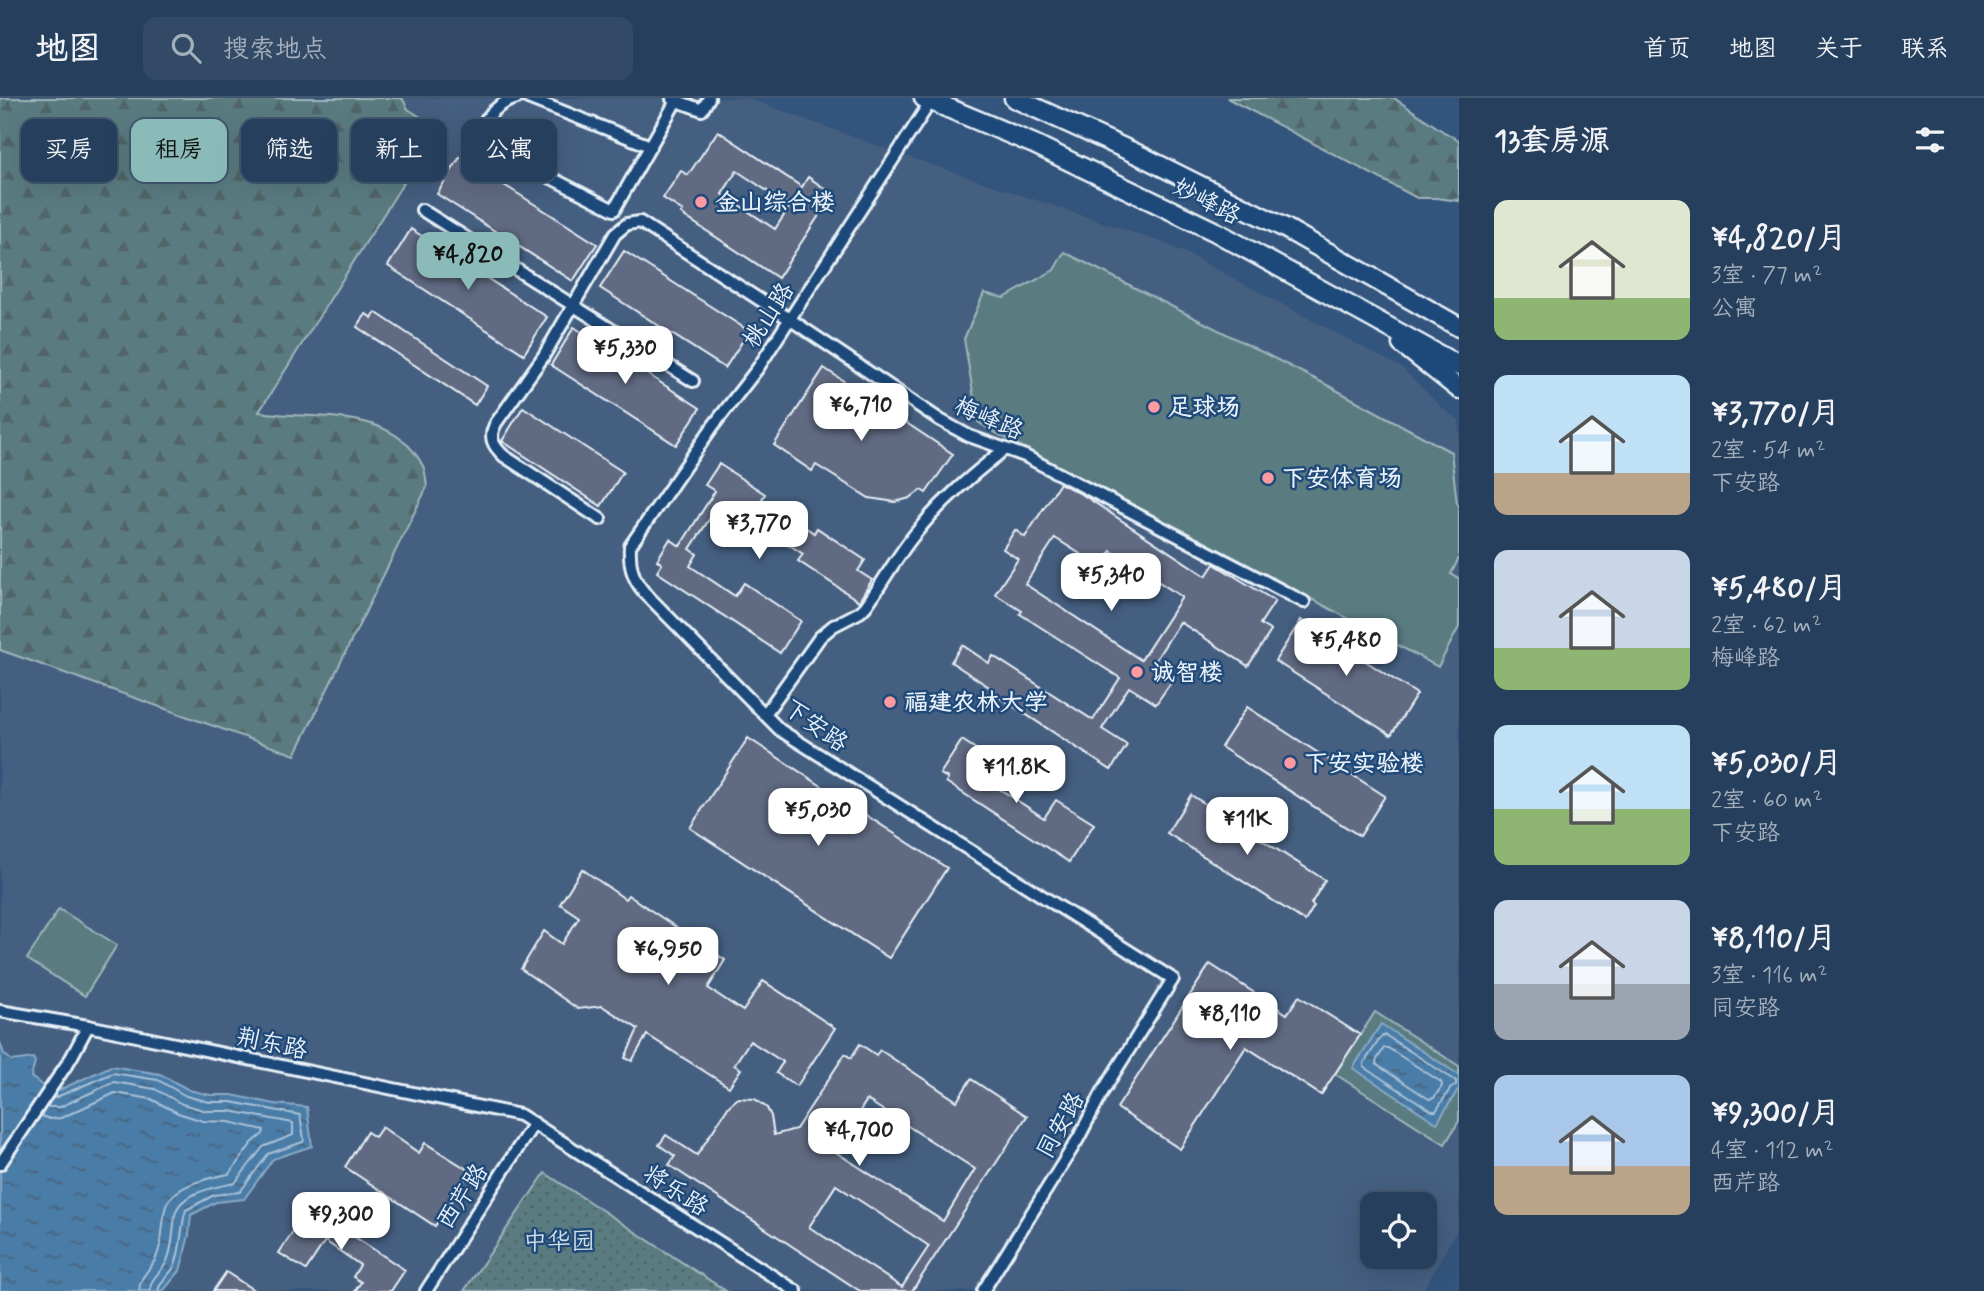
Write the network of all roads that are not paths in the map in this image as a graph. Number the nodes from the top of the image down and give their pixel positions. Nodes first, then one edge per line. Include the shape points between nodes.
1 (517, 98) edge
2 (528, 98) edge
3 (709, 98) edge
4 (1014, 98) edge
5 (673, 99) edge
6 (927, 99) edge
7 (650, 146) junction
8 (422, 209) dead end
9 (573, 305) junction
10 (1370, 316) junction
11 (791, 320) junction
12 (1459, 327) edge
13 (1459, 366) edge
14 (693, 381) dead end
15 (1459, 389) edge
16 (1005, 449) junction
17 (600, 519) dead end
18 (630, 546) joint
19 (1304, 602) dead end
20 (765, 715) junction
21 (1173, 979) joint
22 (0, 1011) edge
23 (88, 1026) junction
24 (534, 1123) junction
25 (0, 1164) edge
26 (426, 1291) edge
27 (796, 1291) edge
28 (983, 1291) edge

1 - 7 street via 494,110 473,138 614,210
2 - 7 street
3 - 5 street via 702,110
4 - 12 main road, 妙峰路 via 1285,228
5 - 7 street
6 - 10 main road, 妙峰路 via 1149,199
6 - 11 street, 桃山路
8 - 9 street
9 - 11 street, 梅峰路 via 615,234 626,224 640,222
9 - 14 street
9 - 17 street via 491,437 504,456
10 - 13 main road, 妙峰路
10 - 15 main road
11 - 16 street, 梅峰路 via 940,420
11 - 18 street, 桃山路
16 - 19 street, 梅峰路
16 - 20 street via 932,514 866,606 820,637
18 - 20 street, 下安路 via 629,559 638,584
20 - 21 street, 下安路 via 780,730
21 - 28 street, 同安路
22 - 23 street, 荆东路
23 - 24 street, 荆东路 via 520,1115
23 - 25 street
24 - 26 street, 西芹路
24 - 27 street, 将乐路

